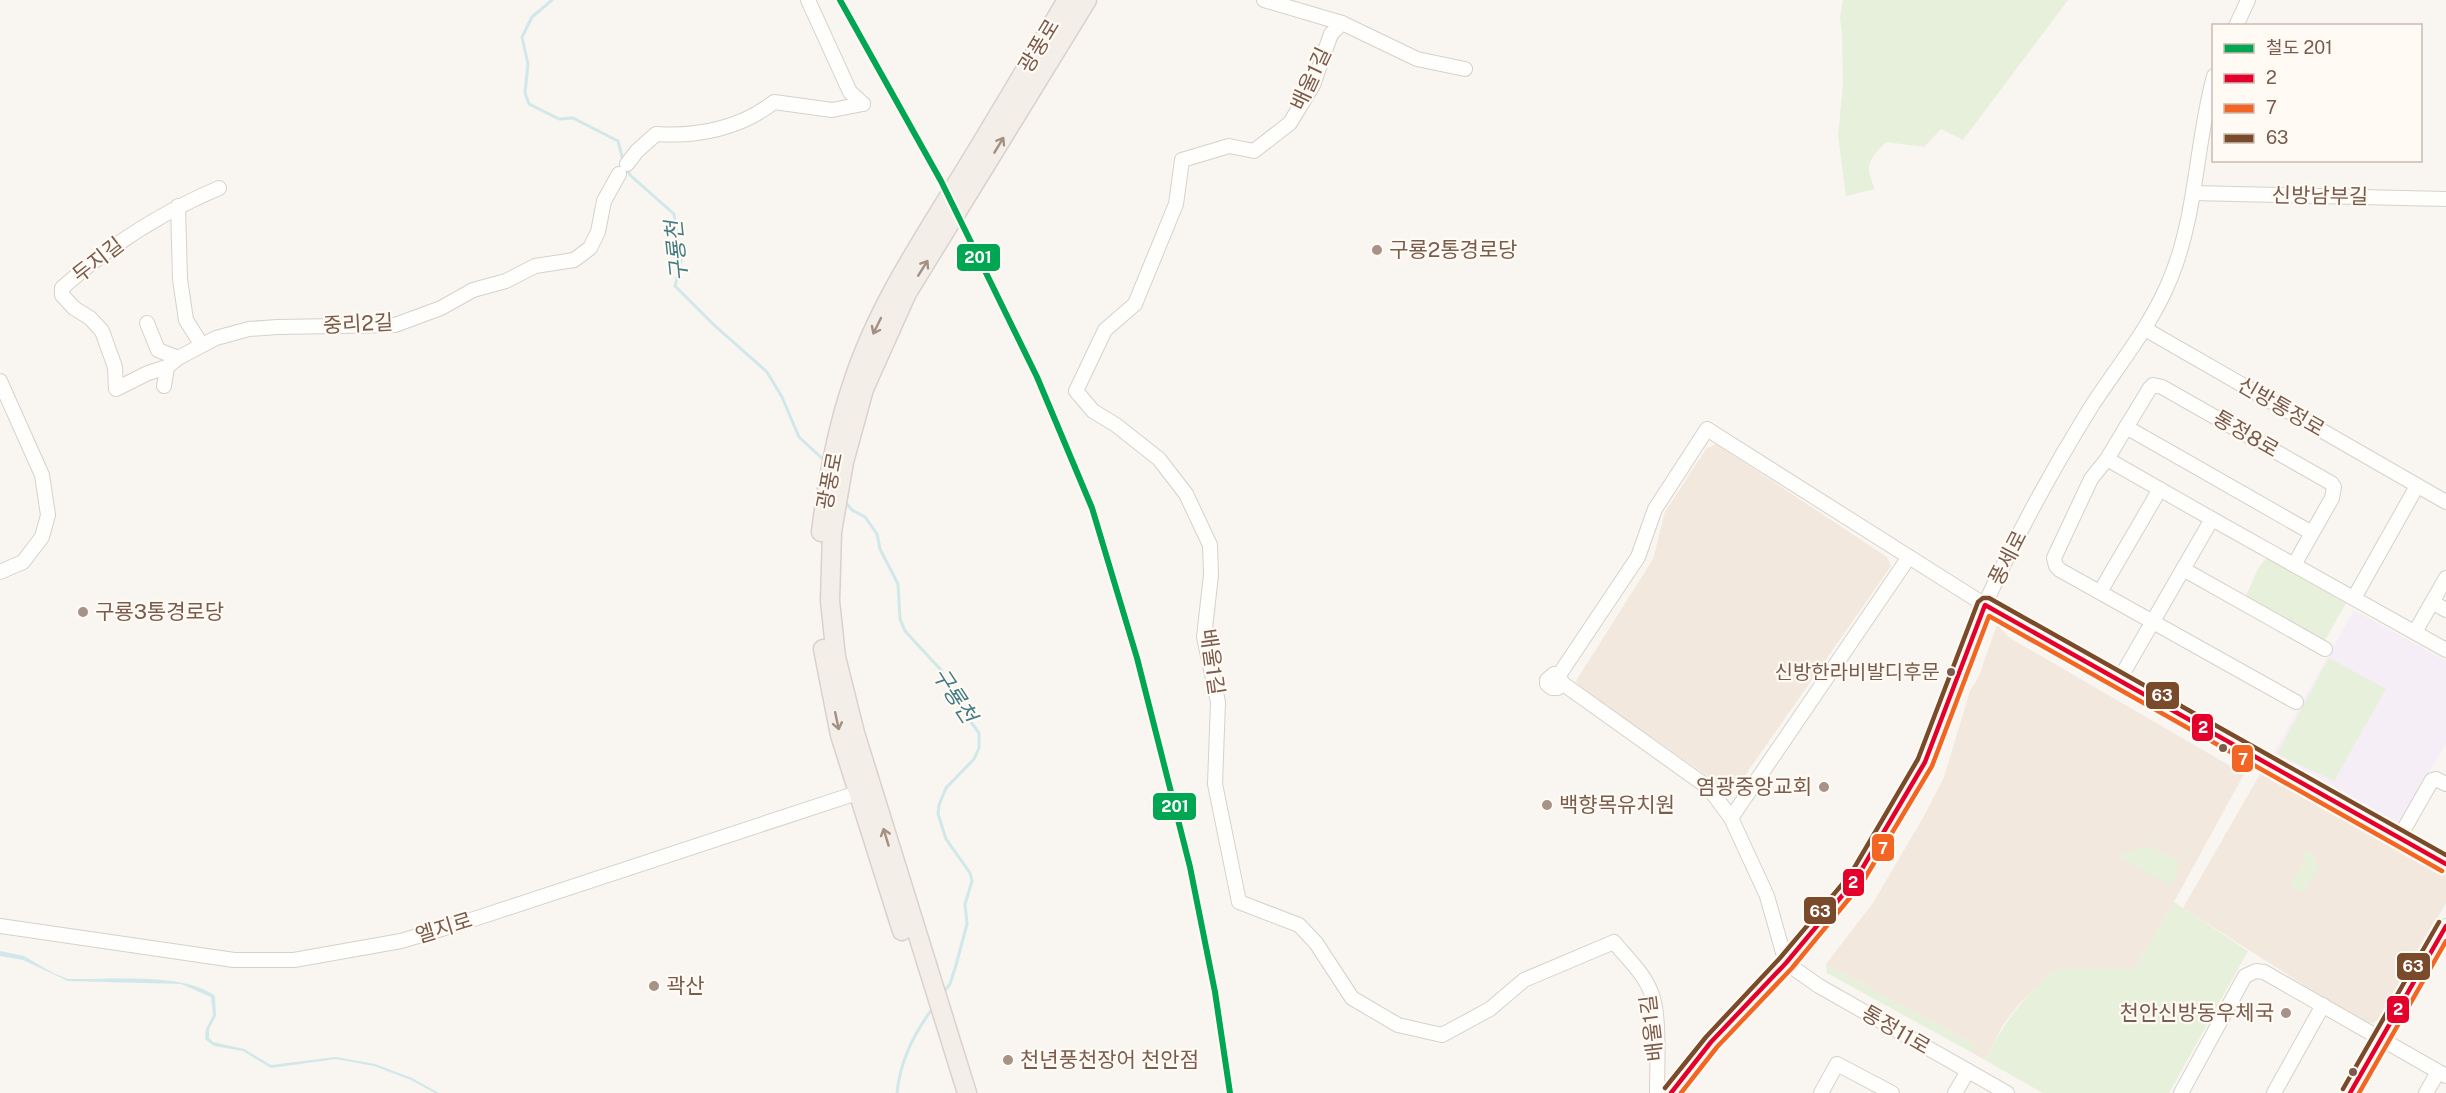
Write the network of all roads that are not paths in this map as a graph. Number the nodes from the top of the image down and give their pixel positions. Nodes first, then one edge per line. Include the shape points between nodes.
1 (808, 0) edge
2 (1067, 0) edge
3 (1087, 0) edge
4 (1264, 0) edge
5 (2248, 0) edge
6 (1342, 23) junction
7 (2237, 24) edge
8 (1465, 69) dead end
9 (2212, 84) edge
10 (219, 188) dead end
11 (2193, 193) junction
12 (2446, 199) edge
13 (178, 206) junction
14 (147, 323) dead end
15 (2145, 329) junction
16 (201, 344) junction
17 (172, 362) junction
18 (0, 381) edge
19 (164, 386) dead end
20 (116, 389) joint
21 (2126, 427) junction
22 (2107, 459) junction
23 (2417, 486) junction
24 (2160, 489) junction
25 (2446, 502) edge
26 (2212, 519) junction
27 (2312, 533) junction
28 (1909, 557) junction
29 (2294, 565) junction
30 (2183, 570) junction
31 (0, 572) edge
32 (2446, 578) edge
33 (2100, 592) junction
34 (2354, 598) junction
35 (2432, 602) junction
36 (1985, 605) junction
37 (2446, 610) edge
38 (2153, 622) junction
39 (2415, 632) junction
40 (2325, 650) dead end
41 (2446, 650) edge
42 (2119, 680) junction
43 (2296, 702) dead end
44 (2446, 784) edge
45 (864, 790) junction
46 (1731, 818) junction
47 (2399, 838) junction
48 (2446, 864) edge
49 (0, 926) edge
50 (2446, 926) edge
51 (1786, 963) junction
52 (2323, 1005) junction
53 (942, 1032) junction
54 (2381, 1038) junction
55 (1968, 1071) junction
56 (2442, 1074) edge
57 (1888, 1092) edge
58 (954, 1093) edge
59 (967, 1093) edge
60 (1658, 1093) edge
61 (1671, 1093) edge
62 (1821, 1093) edge
63 (1955, 1093) edge
64 (2007, 1093) edge
65 (2181, 1093) edge
66 (2274, 1093) edge
67 (2350, 1093) edge
68 (2426, 1093) edge

1 - 16 street, 중리2길 via 850,92 863,104 832,110 774,102 738,123 679,136 656,134 623,169 604,201 598,232 590,248 574,260 535,266 395,325 249,330
2 -> 45 main road, 광풍로 via 900,279 856,374 842,421 822,518 819,600 824,655 840,735
45 -> 3 main road, 광풍로 via 837,657 830,601 832,532 844,462 864,389 907,293
4 - 6 street, 배울1길
5 - 7 street
6 - 8 street, 배울1길 via 1417,59
6 - 60 street, 배울1길 via 1331,34 1313,85 1290,123 1254,151 1229,146 1182,160 1176,204 1135,304 1105,330 1076,391 1093,411 1159,459 1186,494 1210,545 1204,637 1218,702 1215,784 1239,902 1299,925 1316,943 1352,998 1398,1025 1442,1035 1490,1009 1524,980 1614,942 1640,972 1653,995
9 - 11 street, 풍세로
10 - 13 street, 두지길
11 - 12 street, 신방남부길
11 - 15 street, 풍세로 via 2172,274
13 - 16 street via 180,279 186,320
13 - 20 street, 두지길 via 102,253 62,288 68,302 102,331 115,367
14 - 17 street via 158,350
15 - 23 street, 신방통정로
15 - 36 street, 풍세로 via 2058,460
16 - 17 street, 중리2길
17 - 19 street
17 - 20 street, 중리2길
18 - 31 street via 42,475 48,515 42,537 23,562
21 - 22 street, 통정8로
21 - 27 street
21 - 27 street, 통정8로 via 2150,388 2157,385 2331,483 2332,498
22 - 24 street
22 - 33 street, 통정8로 via 2080,498 2054,558 2060,570
23 - 25 street, 신방통정로
23 - 34 street
24 - 26 street
24 - 33 street
26 - 29 street
26 - 30 street
27 - 29 street, 통정8로
28 - 36 street
28 - 46 street
28 - 46 street via 1707,429 1655,509 1638,557 1560,679 1709,788
29 - 34 street
30 - 38 street
30 - 40 street
32 - 35 street
33 - 38 street, 통정8로
34 - 39 street
35 - 37 street
35 - 39 street
36 - 42 street
36 - 51 street, 풍세로 via 1925,762 1903,802 1856,879
38 - 42 street
38 - 43 street, 통정8로
39 - 41 street
42 - 47 street
44 - 47 street via 2432,780
45 - 49 street, 엘지로 via 401,941 294,960 234,960
45 - 53 main road, 광풍로
46 - 51 street via 1767,896
47 - 48 street
50 - 54 street
51 - 55 street, 통정11로
51 - 61 street, 풍세로 via 1711,1042
52 - 54 street
52 - 65 street via 2264,972 2245,976
52 - 66 street
53 - 58 main road
53 - 59 main road
54 - 56 street
54 - 67 street
55 - 63 street
55 - 64 street, 통정11로
56 - 68 street
57 - 62 street via 1837,1064

